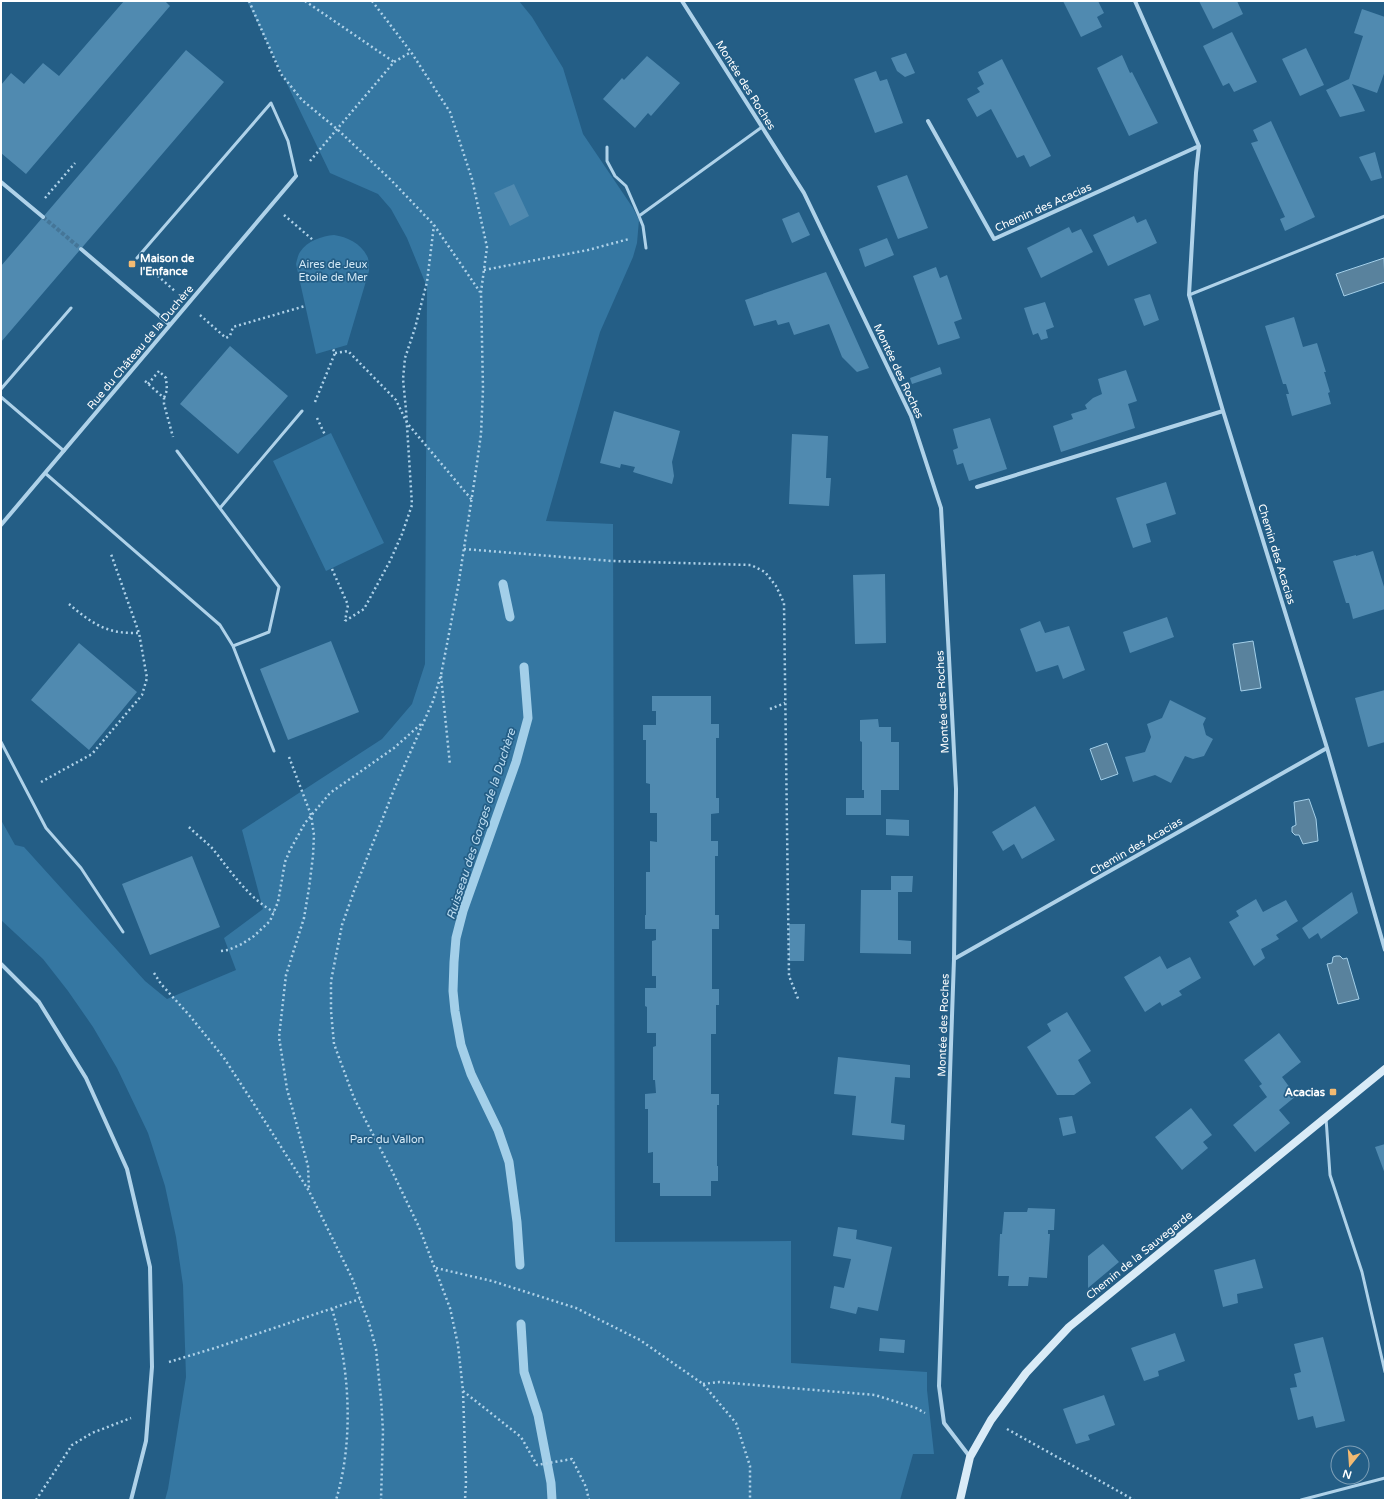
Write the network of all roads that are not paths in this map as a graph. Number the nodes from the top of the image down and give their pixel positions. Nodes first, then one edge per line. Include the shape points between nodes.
1 (682, 1) edge
2 (1135, 1) edge
3 (928, 121) dead end
4 (762, 127) junction
5 (1199, 146) junction
6 (607, 147) dead end
7 (296, 176) joint
8 (1, 182) edge
9 (639, 216) junction
10 (1385, 216) edge
11 (43, 217) tunnel mouth
12 (646, 248) dead end
13 (81, 249) tunnel mouth
14 (137, 258) dead end
15 (1189, 295) junction
16 (71, 308) dead end
17 (170, 325) junction
18 (1, 389) edge
19 (1, 398) edge
20 (302, 411) dead end
21 (1223, 411) junction
22 (177, 450) road end
23 (64, 451) junction
24 (45, 473) junction
25 (977, 487) dead end
26 (220, 508) junction
27 (1, 525) edge
28 (233, 646) junction
29 (1, 742) edge
30 (1327, 748) junction
31 (274, 750) road end
32 (123, 932) dead end
33 (1385, 950) edge
34 (954, 959) junction
35 (1, 964) edge
36 (1385, 1069) edge
37 (1326, 1118) junction
38 (1385, 1372) edge
39 (970, 1457) junction
40 (1385, 1478) edge
41 (132, 1500) edge
42 (960, 1500) edge
43 (1301, 1500) edge

1 - 4 street, Montée des Roches
2 - 5 street
3 - 5 street, Chemin des Acacias via 994,239
4 - 9 lane
4 - 34 street, Montée des Roches via 804,193 911,416 941,508 956,789
5 - 15 street, Chemin des Acacias
6 - 9 lane via 607,161 615,176 626,186
7 - 14 lane via 288,141 271,103
7 - 17 street, Rue du Château de la Duchère
8 - 11 street
9 - 12 lane
10 - 15 lane
13 - 17 street
15 - 21 street, Chemin des Acacias
16 - 18 lane
17 - 23 street, Rue du Château de la Duchère
19 - 23 lane
20 - 26 lane
21 - 25 street
21 - 30 street, Chemin des Acacias
22 - 26 lane
23 - 24 street, Rue du Château de la Duchère
24 - 27 street, Rue du Château de la Duchère
24 - 28 lane via 220,625
26 - 28 lane via 279,588 269,632
28 - 31 lane
29 - 32 lane via 46,828 81,868
30 - 33 street, Chemin des Acacias
30 - 34 street, Chemin des Acacias
34 - 39 street, Montée des Roches via 939,1386 944,1423
35 - 41 street via 39,1002 86,1078 127,1169 150,1267 152,1367 146,1441
36 - 37 street, Chemin de la Sauvegarde
37 - 38 lane via 1330,1175 1362,1272
37 - 39 street, Chemin de la Sauvegarde via 1069,1327 1026,1373 991,1420
39 - 42 street, Chemin de la Sauvegarde
40 - 43 lane

